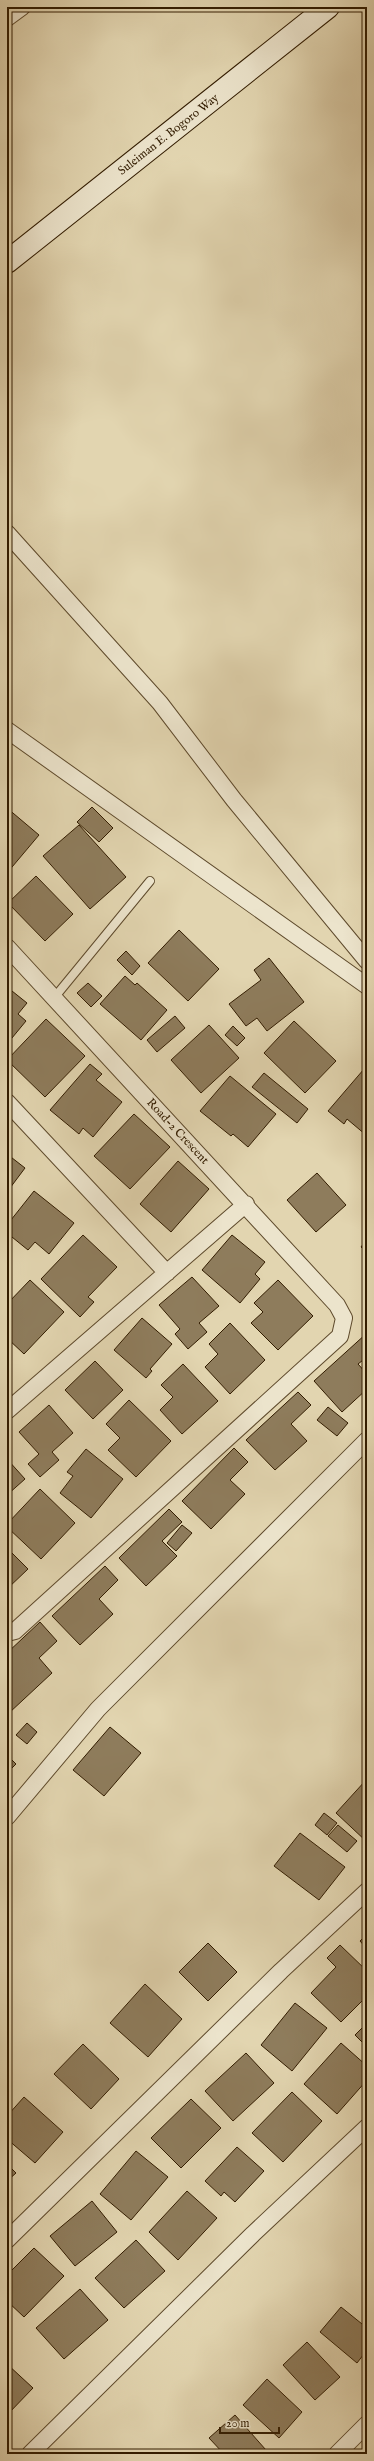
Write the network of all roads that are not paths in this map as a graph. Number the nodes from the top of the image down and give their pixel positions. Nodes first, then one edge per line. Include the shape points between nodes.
1 (22, 7) edge
2 (328, 7) edge
3 (7, 18) edge
4 (7, 262) edge
5 (7, 532) edge
6 (7, 730) edge
7 (150, 881) dead end
8 (7, 947) edge
9 (367, 961) edge
10 (367, 986) edge
11 (54, 998) junction
12 (7, 1102) edge
13 (246, 1204) junction
14 (167, 1273) junction
15 (10, 1403) edge
16 (367, 1440) edge
17 (7, 1633) edge
18 (7, 1817) edge
19 (367, 1891) edge
20 (367, 2127) edge
21 (7, 2240) edge
22 (367, 2424) edge
23 (30, 2454) edge
24 (337, 2454) edge

1 - 3 street
2 - 4 main road, Suleiman E. Bogoro Way
5 - 9 street via 160,702 234,800
6 - 10 street
7 - 11 lane
8 - 11 street, Road-2 Crescent
11 - 13 street, Road-2 Crescent
12 - 14 street
13 - 14 street
13 - 17 street, Road-2 Crescent via 337,1305 344,1318 340,1336 14,1631
14 - 15 street
16 - 18 street via 98,1709
19 - 21 street via 280,1972
20 - 23 street via 253,2234
22 - 24 street

